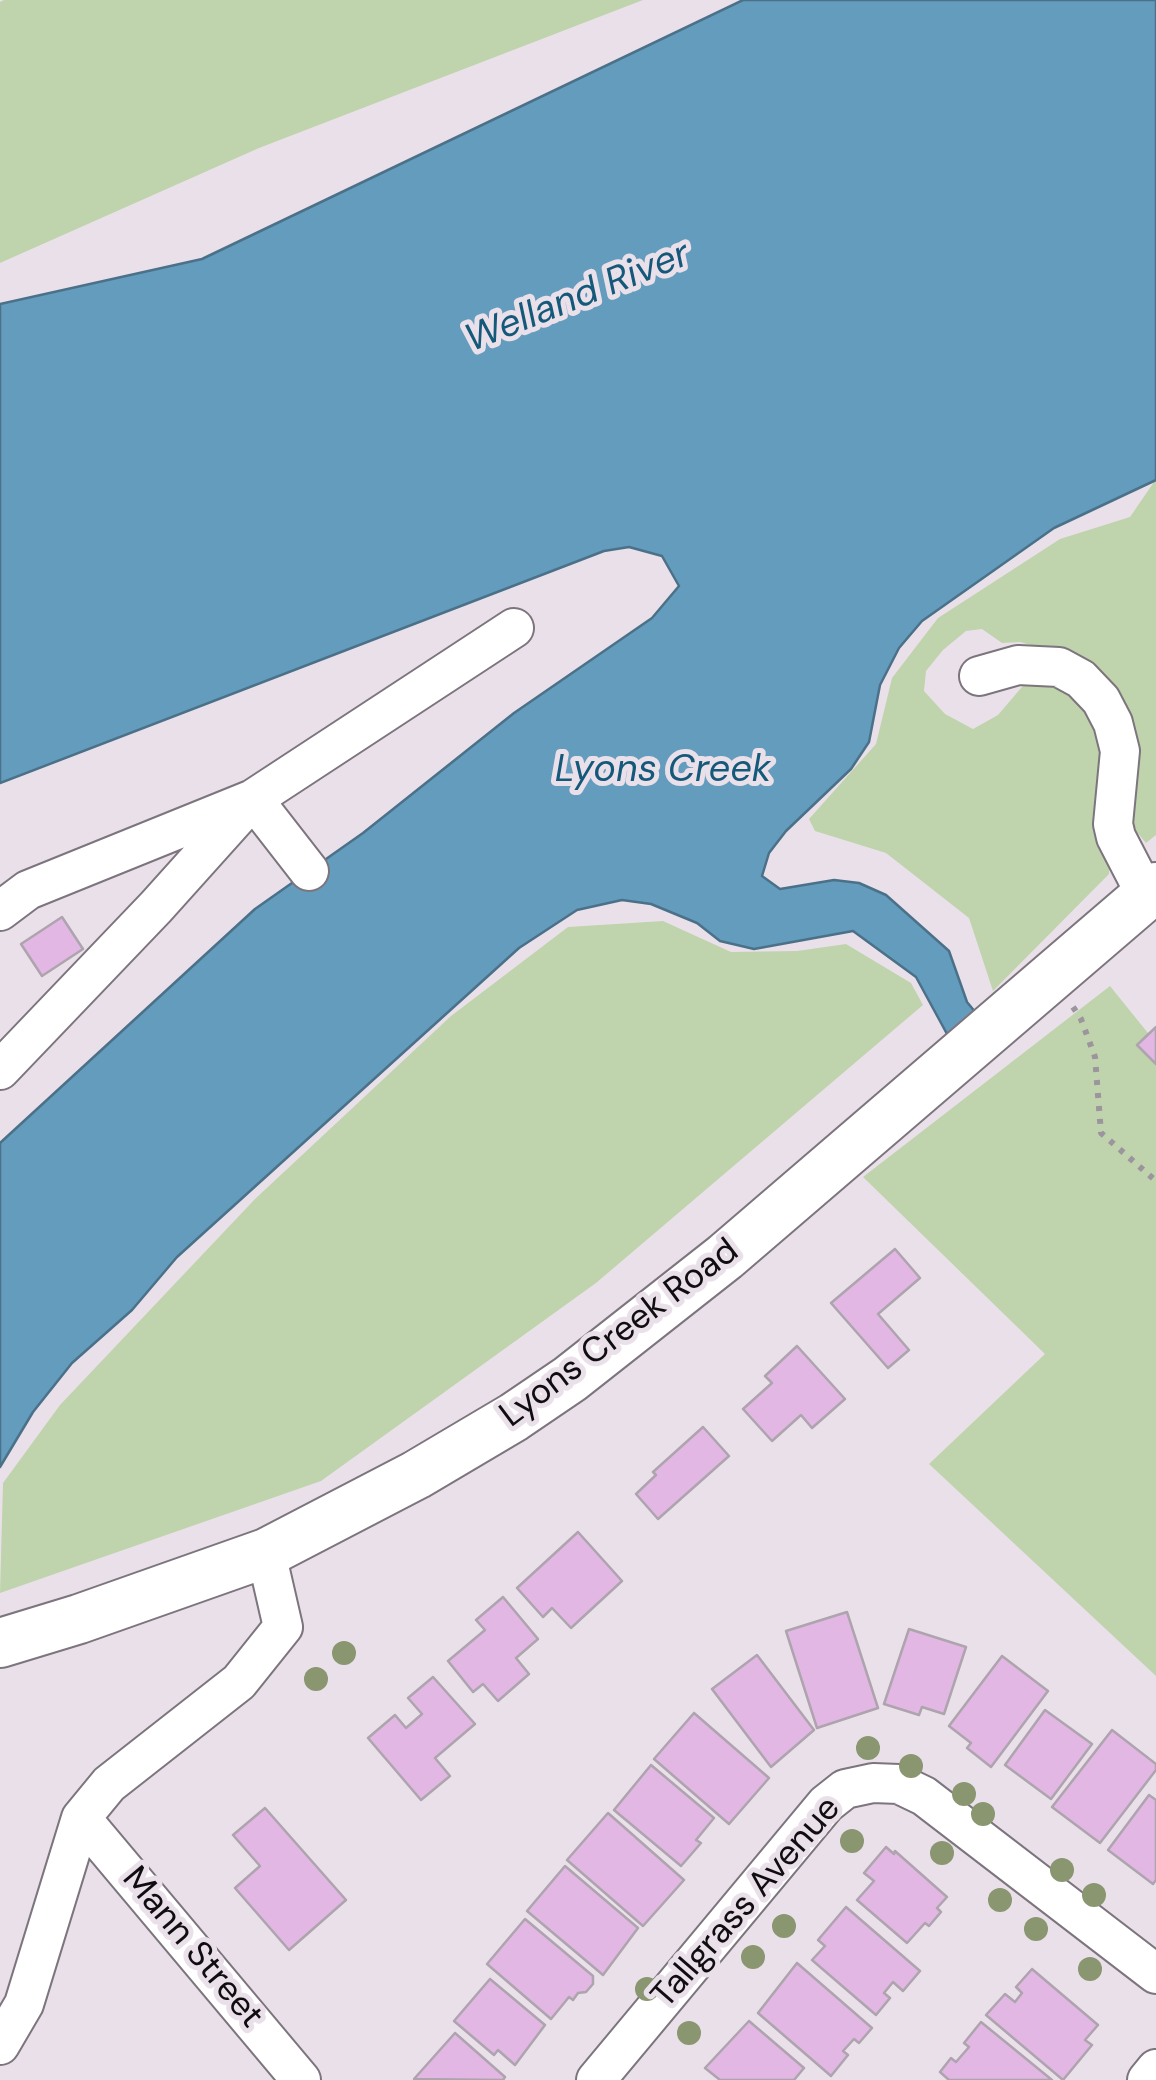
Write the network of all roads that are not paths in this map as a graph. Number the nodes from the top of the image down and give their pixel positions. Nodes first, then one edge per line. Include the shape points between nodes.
1 (514, 628) dead end
2 (979, 676) dead end
3 (253, 800) junction
4 (309, 871) dead end
5 (1151, 891) edge
6 (0, 911) edge
7 (0, 1070) edge
8 (266, 1553) junction
9 (0, 1643) edge
10 (82, 1818) junction
11 (1156, 1974) edge
12 (0, 2046) edge
13 (1156, 2069) edge
14 (300, 2080) edge
15 (596, 2080) edge
16 (1147, 2080) edge

1 - 3 street
2 - 5 street via 1018,665 1060,667 1101,700 1120,751 1116,837
3 - 4 street
3 - 6 street via 28,890
3 - 7 street
5 - 8 main road, Lyons Creek Road via 726,1257 570,1379 416,1475
8 - 9 main road, Lyons Creek Road
8 - 10 street via 283,1628 276,1640 240,1682 109,1784
10 - 12 street via 24,2004
10 - 14 street, Mann Street
11 - 15 street, Tallgrass Avenue via 924,1796 899,1784 873,1783 845,1789 826,1804
13 - 16 street

